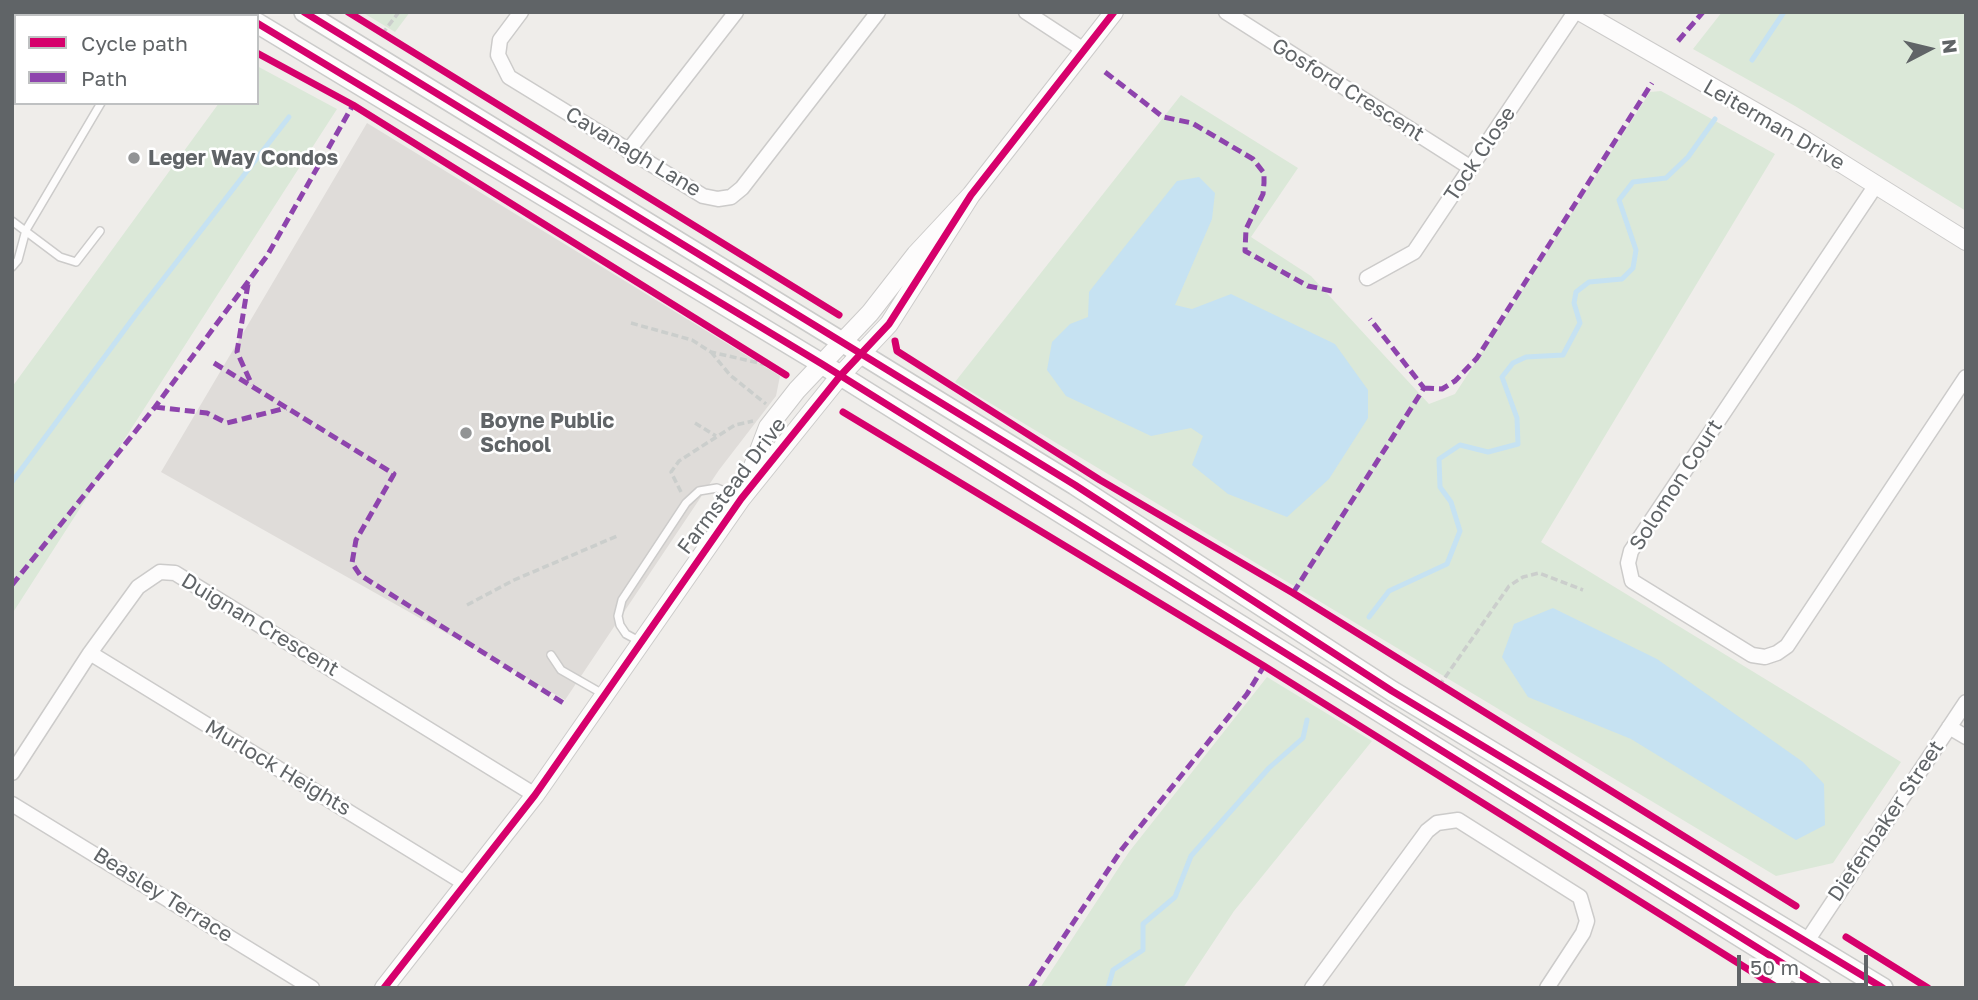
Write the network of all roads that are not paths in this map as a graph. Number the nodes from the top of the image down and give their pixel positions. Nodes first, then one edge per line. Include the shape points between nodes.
1 (304, 12) edge
2 (521, 12) edge
3 (736, 12) edge
4 (878, 12) edge
5 (1026, 12) edge
6 (1114, 12) edge
7 (1226, 12) edge
8 (1578, 12) edge
9 (259, 24) edge
10 (1084, 50) junction
11 (100, 105) edge
12 (628, 150) junction
13 (1471, 168) junction
14 (1876, 185) junction
15 (971, 195) junction
16 (12, 221) edge
17 (26, 230) junction
18 (100, 231) dead end
19 (1966, 241) edge
20 (12, 267) edge
21 (1367, 278) dead end
22 (841, 344) junction
23 (860, 355) junction
24 (822, 364) junction
25 (840, 376) junction
26 (1966, 377) edge
27 (741, 499) junction
28 (639, 641) junction
29 (90, 653) junction
30 (551, 655) dead end
31 (604, 695) junction
32 (1966, 702) edge
33 (1949, 727) junction
34 (1966, 737) edge
35 (12, 773) edge
36 (536, 795) junction
37 (12, 804) edge
38 (466, 884) junction
39 (1807, 940) junction
40 (1789, 968) junction
41 (312, 988) edge
42 (384, 988) edge
43 (1312, 988) edge
44 (1547, 988) edge
45 (1776, 988) edge
46 (1822, 988) edge
47 (1883, 988) edge

1 - 22 main road
2 - 12 street, Cavanagh Lane via 500,40 498,55 509,77
3 - 12 street
4 - 12 street, Cavanagh Lane via 731,197 703,196
5 - 10 street
6 - 10 street, Farmstead Drive
7 - 13 street, Gosford Crescent
8 - 13 street, Tock Close
8 - 14 street, Leiterman Drive
9 - 24 main road
10 - 15 street, Farmstead Drive
11 - 17 lane
13 - 21 street, Tock Close via 1414,252
14 - 19 street, Leiterman Drive
14 - 26 street, Solomon Court via 1631,551 1632,581 1752,655 1777,653 1787,646
15 - 22 street, Farmstead Drive
15 - 23 street, Farmstead Drive via 889,324
16 - 17 lane
17 - 18 lane via 60,257 76,262
17 - 20 lane
22 - 23 main road
22 - 24 street, Farmstead Drive
23 - 25 street, Farmstead Drive
23 - 39 main road via 1075,485 1392,691
24 - 25 main road
24 - 27 street, Farmstead Drive via 768,428
25 - 27 street, Farmstead Drive
25 - 40 main road
27 - 28 street, Farmstead Drive
27 - 28 lane via 717,488 699,491 686,503 621,600 620,625
28 - 31 street, Farmstead Drive
29 - 35 street, Duignan Crescent
29 - 36 street, Duignan Crescent via 148,578 160,572 175,573
29 - 38 street, Murlock Heights
30 - 31 lane via 561,670
31 - 36 street, Farmstead Drive
32 - 33 street, Diefenbaker Street
33 - 34 street
33 - 39 street, Diefenbaker Street
36 - 38 street, Farmstead Drive
37 - 41 street, Beasley Terrace
38 - 42 street, Farmstead Drive
39 - 47 main road
40 - 45 street
40 - 46 main road
43 - 44 street via 1427,831 1437,823 1458,820 1580,897 1587,921 1583,933

